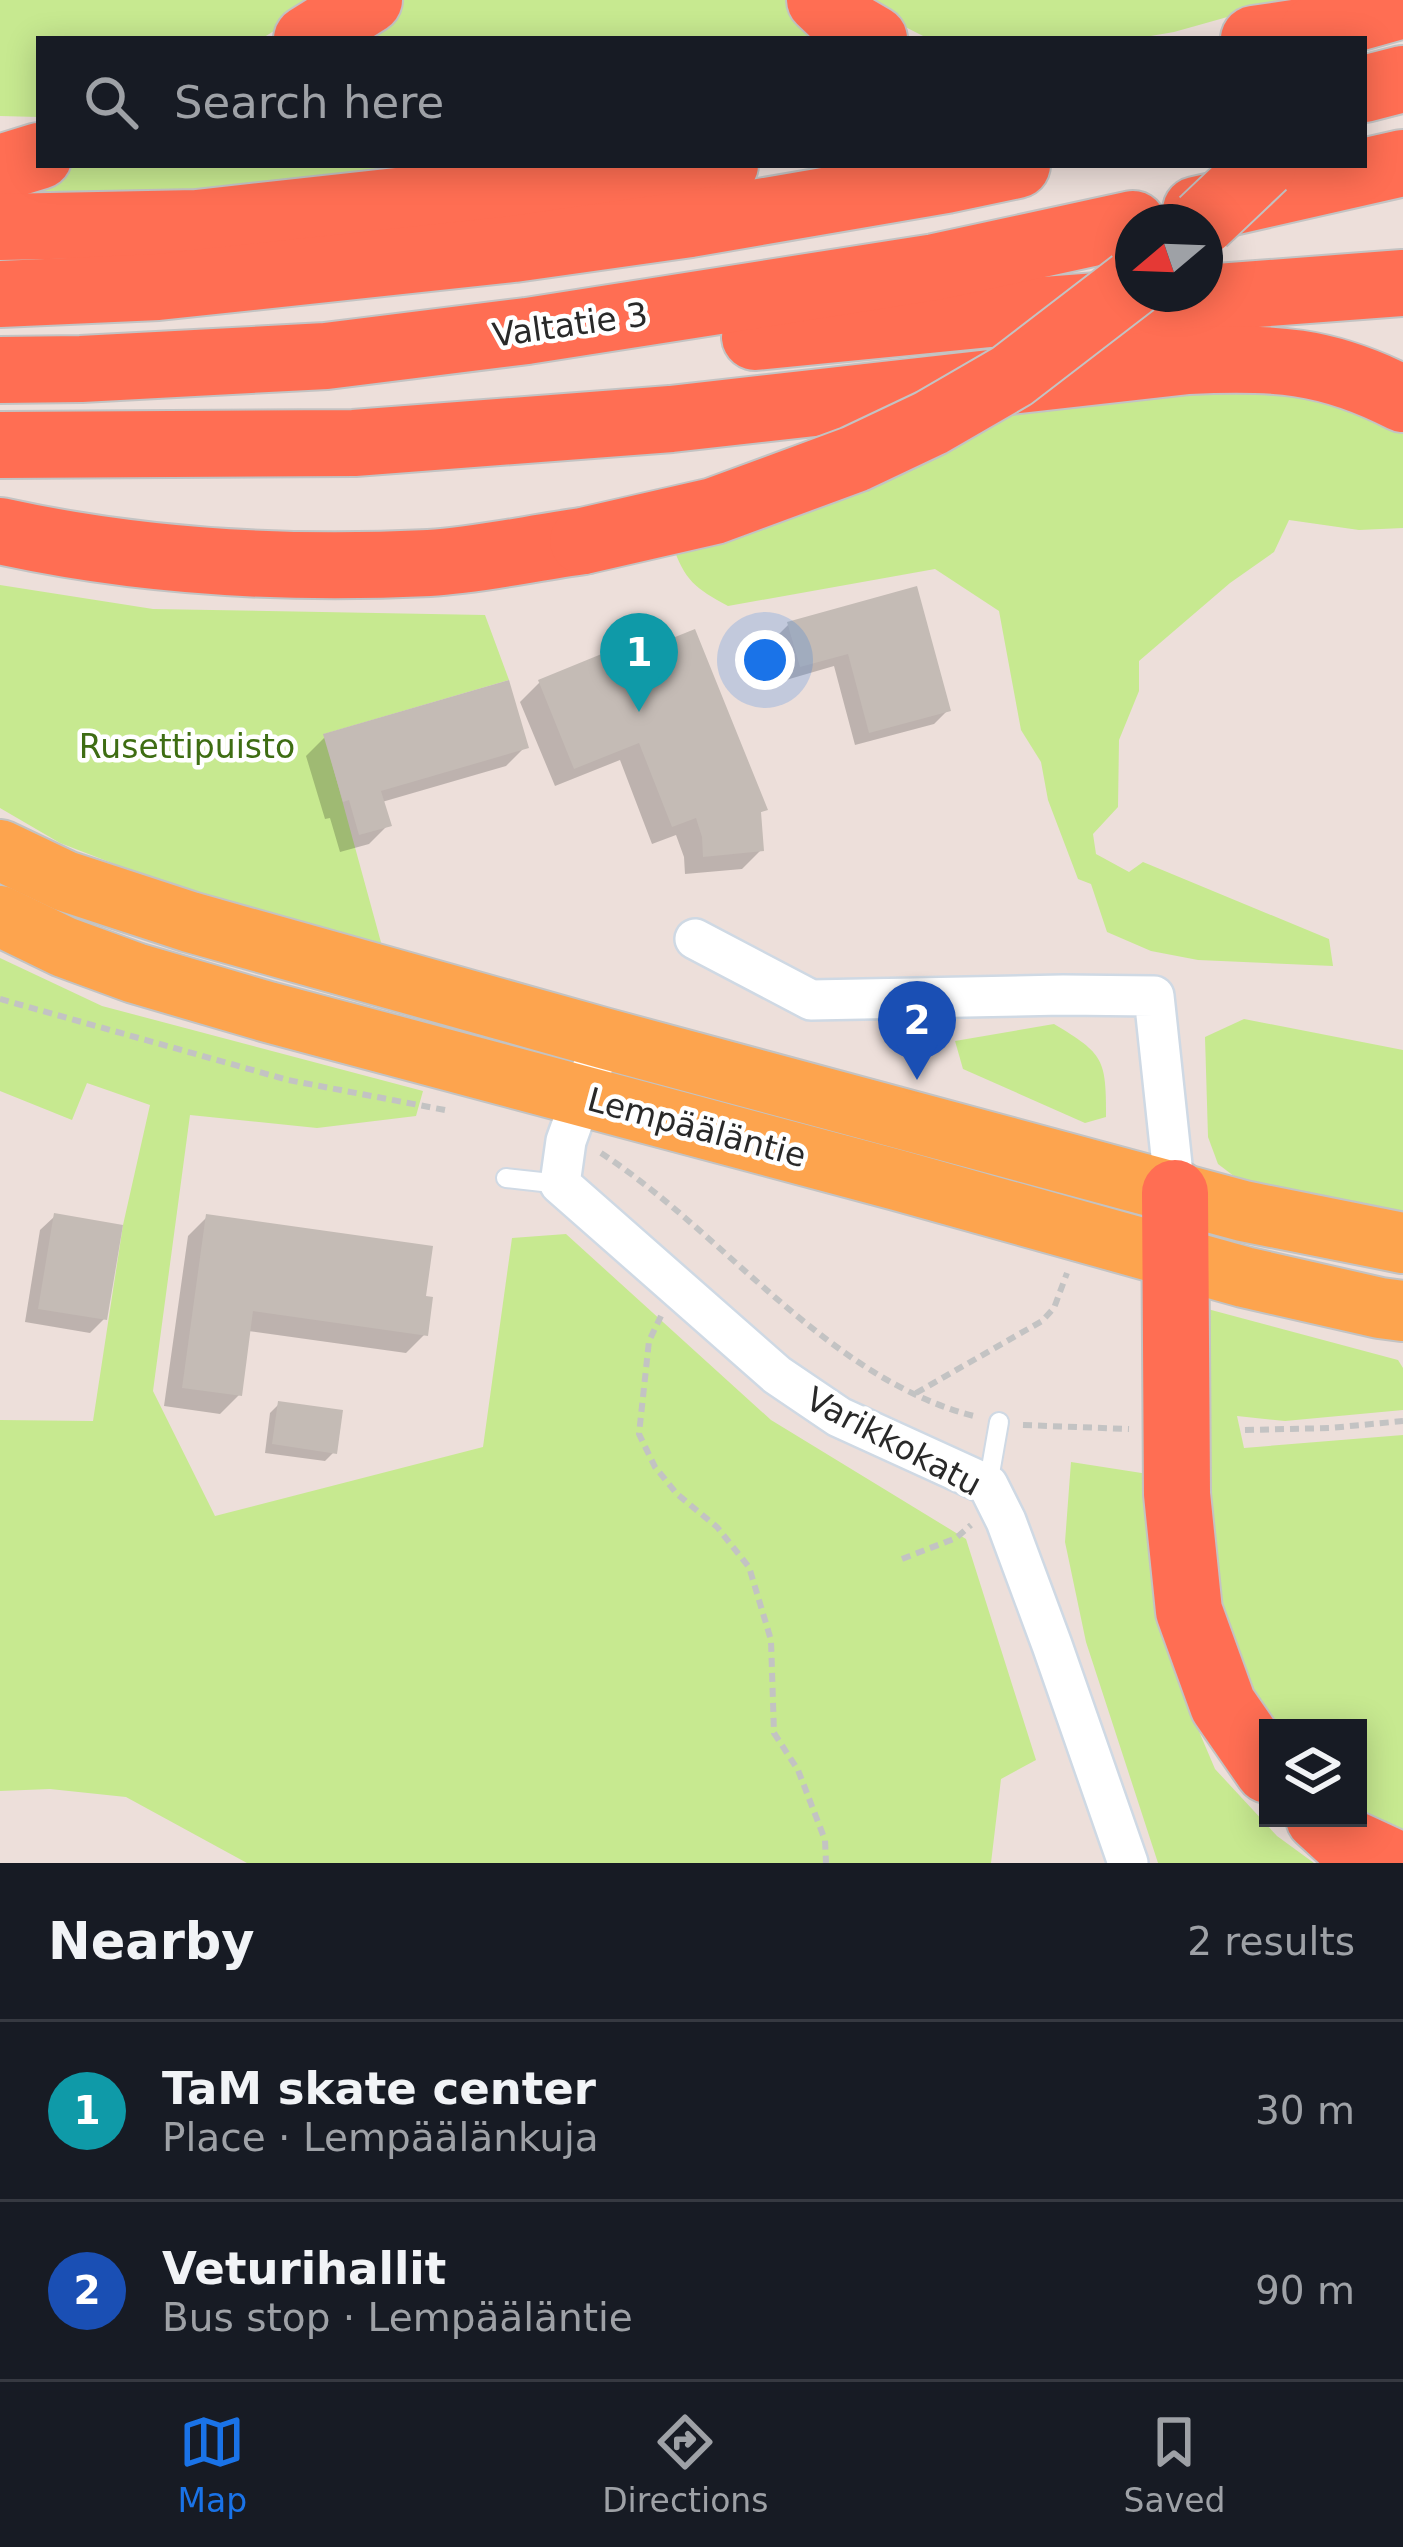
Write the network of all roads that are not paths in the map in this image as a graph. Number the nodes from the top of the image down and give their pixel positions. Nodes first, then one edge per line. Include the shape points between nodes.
1 (369, 0) edge
2 (820, 0) edge
3 (1402, 6) edge
4 (312, 36) edge
5 (869, 36) edge
6 (1312, 36) edge
7 (1403, 79) edge
8 (1367, 88) edge
9 (36, 157) edge
10 (0, 168) edge
11 (697, 168) edge
12 (1003, 168) edge
13 (1260, 168) edge
14 (1377, 170) edge
15 (1222, 204) edge
16 (1223, 204) edge
17 (0, 227) edge
18 (1115, 228) edge
19 (1403, 283) edge
20 (1223, 290) edge
21 (0, 294) edge
22 (1115, 297) edge
23 (1120, 312) edge
24 (326, 356) junction
25 (0, 370) edge
26 (1403, 399) edge
27 (0, 445) edge
28 (0, 531) edge
29 (0, 850) edge
30 (0, 916) edge
31 (695, 939) dead end
32 (603, 1038) junction
33 (582, 1096) junction
34 (506, 1178) dead end
35 (560, 1184) junction
36 (1174, 1193) junction
37 (1403, 1243) edge
38 (1176, 1258) junction
39 (1403, 1311) edge
40 (999, 1422) dead end
41 (992, 1495) junction
42 (1259, 1757) edge
43 (1329, 1827) edge
44 (1128, 1863) edge
45 (1394, 1863) edge

1 - 4 highway
2 - 5 highway
3 - 6 highway, bridge
7 - 8 highway
9 - 10 highway
11 - 17 highway via 197,223
12 - 21 highway via 513,249 158,287
13 - 15 highway, bridge
14 - 16 highway, Valtatie 3
18 - 24 highway, Valtatie 3 via 935,267
19 - 20 highway
22 - 24 highway via 538,358
23 - 28 highway, bridge via 931,424 855,459 713,511 583,541 434,562 273,566
24 - 25 highway, Valtatie 3
26 - 27 highway via 1321,365 1241,358 671,419 377,441
29 - 32 main road, Lempääläntie via 190,922
30 - 33 main road, Lempääläntie via 135,973
31 - 36 street via 812,1000 1154,996
32 - 33 street
32 - 36 main road, Lempääläntie
33 - 35 street
33 - 38 main road, Lempääläntie
34 - 35 lane
35 - 41 street, Varikkokatu via 777,1375 838,1417
36 - 37 main road, Lempääläntie
36 - 38 highway
38 - 39 main road, Lempääläntie
38 - 42 highway via 1177,1494 1189,1611 1223,1705
40 - 41 lane
41 - 44 street, Varikkokatu
43 - 45 highway

